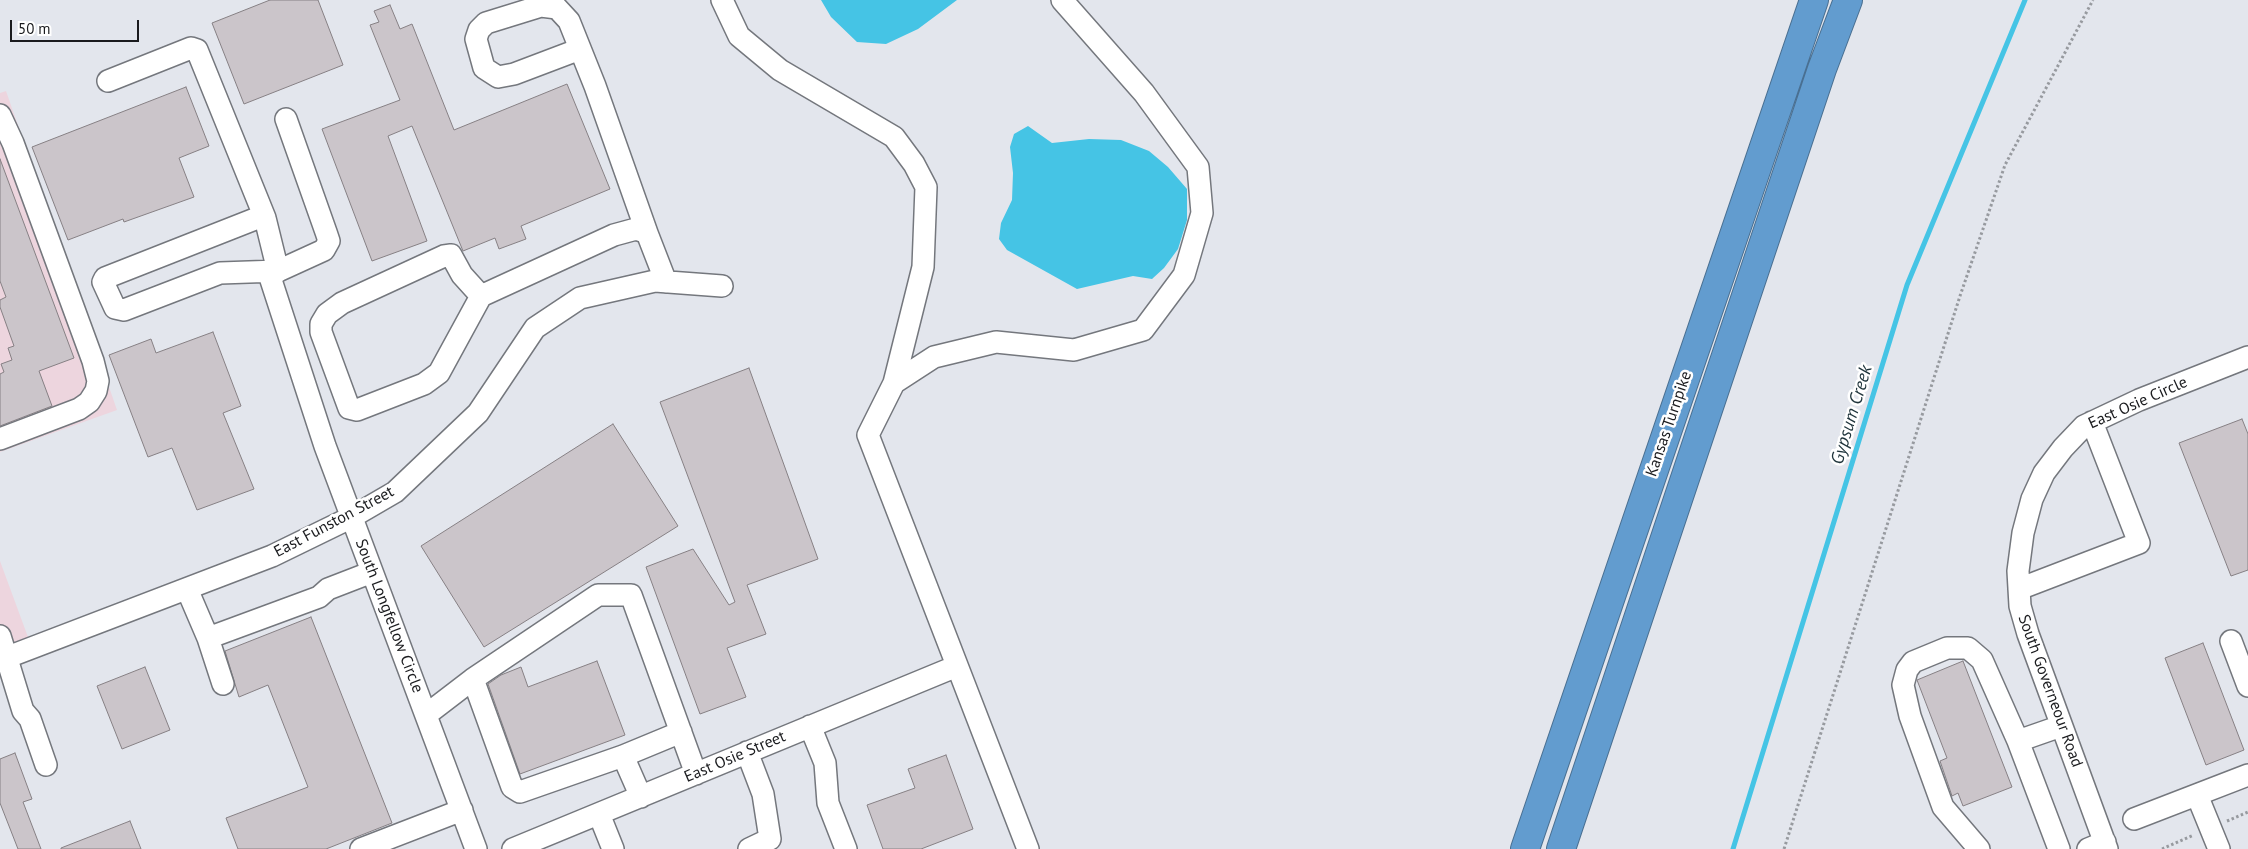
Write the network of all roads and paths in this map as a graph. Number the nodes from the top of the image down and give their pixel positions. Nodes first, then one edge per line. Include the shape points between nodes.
1 (722, 0) edge
2 (1062, 0) edge
3 (1814, 0) edge
4 (1848, 0) edge
5 (2094, 0) edge
6 (580, 49) junction
7 (108, 81) dead end
8 (0, 115) edge
9 (286, 119) dead end
10 (265, 218) junction
11 (647, 233) junction
12 (278, 271) junction
13 (666, 282) junction
14 (722, 286) dead end
15 (481, 296) junction
16 (2248, 356) edge
17 (894, 383) junction
18 (2092, 422) junction
19 (0, 439) edge
20 (2032, 499) joint
21 (352, 517) junction
22 (372, 572) junction
23 (188, 588) junction
24 (2019, 590) junction
25 (0, 636) edge
26 (208, 638) junction
27 (2231, 641) dead end
28 (4, 659) edge
29 (957, 666) junction
30 (473, 679) junction
31 (223, 684) dead end
32 (2248, 686) edge
33 (426, 715) junction
34 (810, 726) junction
35 (2062, 726) junction
36 (679, 727) junction
37 (2018, 741) junction
38 (747, 752) junction
39 (623, 756) junction
40 (46, 765) dead end
41 (696, 774) junction
42 (2248, 775) edge
43 (2198, 795) junction
44 (641, 797) junction
45 (462, 810) junction
46 (599, 814) junction
47 (2134, 819) dead end
48 (2100, 847) edge
49 (361, 849) edge
50 (476, 849) edge
51 (513, 849) edge
52 (613, 849) edge
53 (749, 849) edge
54 (846, 849) edge
55 (1028, 849) edge
56 (1525, 849) edge
57 (1561, 849) edge
58 (1784, 849) edge
59 (1979, 849) edge
60 (2059, 849) edge
61 (2219, 849) edge

1 - 17 street via 739,36 780,70 894,137 926,187 923,267
2 - 17 street via 1144,93 1198,167 1202,213 1184,276 1143,330 1074,350 996,342 934,356
3 - 56 highway, Kansas Turnpike
4 - 57 highway, Kansas Turnpike
5 - 58 path via 2005,165 1960,296
6 - 6 street via 569,21 557,8 541,6 486,23 476,38 484,68 498,77
6 - 11 street
7 - 10 street via 191,48 198,50
8 - 19 street via 13,143 98,381 93,397 79,409
9 - 12 street via 329,241 324,250
10 - 12 street
10 - 12 street via 255,219 105,278 103,282 116,308 124,310 220,273
11 - 13 street
11 - 15 street via 636,228 614,235
12 - 21 street, South Longfellow Circle via 270,277 325,446
13 - 14 street, East Funston Street
13 - 21 street, East Funston Street via 655,281 580,298 535,328 478,413 395,492
15 - 15 street via 439,373 424,384 374,404 357,410 349,408 321,332 321,324 327,314 342,303 451,255 462,275
16 - 18 street, East Osie Circle
17 - 29 street via 868,435
18 - 20 street, East Osie Circle via 2063,448 2044,473
18 - 24 street via 2139,543
20 - 24 street, South Governeour Road via 2018,571
21 - 22 street, South Longfellow Circle
21 - 23 street, East Funston Street via 272,556
22 - 26 street via 328,589 319,597
22 - 33 street, South Longfellow Circle
23 - 26 street
23 - 28 street, East Funston Street
24 - 35 street, South Governeour Road via 2028,634
25 - 28 street
26 - 31 street
27 - 32 street
28 - 40 street
29 - 34 street, East Osie Street
29 - 55 street
30 - 33 street
30 - 36 street via 598,595 631,595
30 - 39 street via 512,787 520,792
33 - 45 street, South Longfellow Circle
34 - 38 street, East Osie Street
34 - 54 street via 825,763 828,803
35 - 37 street
35 - 48 street, South Governeour Road
36 - 39 street
36 - 41 street
37 - 59 street via 1977,654 1968,648 1947,648 1913,662 1903,686 1910,716 1943,807
37 - 60 street
38 - 41 street, East Osie Street
38 - 53 street via 763,794 770,839
39 - 44 street
41 - 44 street, East Osie Street
42 - 43 street
43 - 47 street
43 - 61 street
44 - 46 street, East Osie Street
45 - 49 street
45 - 50 street, South Longfellow Circle
46 - 51 street, East Osie Street
46 - 52 street

